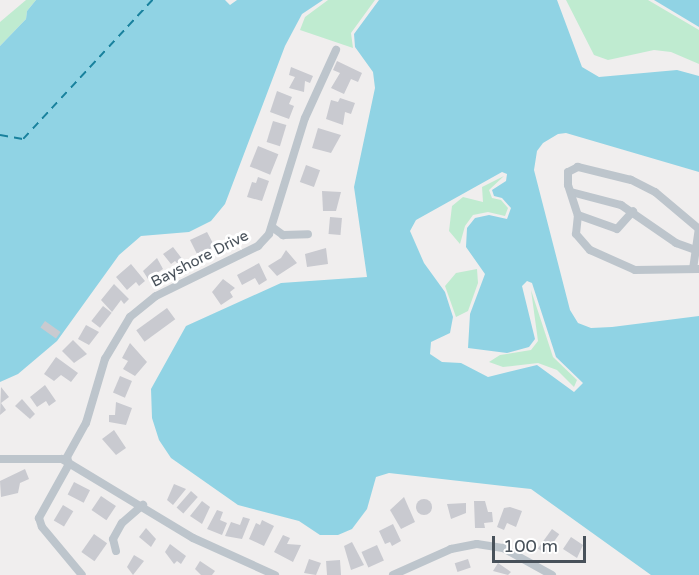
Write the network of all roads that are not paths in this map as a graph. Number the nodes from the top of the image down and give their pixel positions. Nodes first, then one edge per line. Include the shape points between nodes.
1 (336, 50) dead end
2 (572, 192) junction
3 (633, 211) junction
4 (578, 215) junction
5 (272, 227) junction
6 (699, 229) edge
7 (308, 234) dead end
8 (695, 250) junction
9 (696, 269) edge
10 (0, 459) edge
11 (69, 464) junction
12 (143, 505) junction
13 (116, 550) dead end
14 (270, 574) edge
15 (82, 575) edge
16 (393, 575) edge
17 (552, 575) edge

1 - 5 street, Bayshore Drive via 305,118
2 - 3 street
2 - 4 street
2 - 6 street via 567,178 572,168 631,180 655,192
3 - 4 street via 617,229
3 - 8 street via 676,243
4 - 9 street via 576,234 602,257 635,270
5 - 7 street via 283,235
5 - 11 street, Bayshore Drive via 258,246 156,296 130,317 105,359 86,423 67,457
6 - 8 street
8 - 9 street
10 - 11 street via 55,457
11 - 12 street
11 - 15 street, Bayshore Drive via 39,518 42,527
12 - 13 street via 122,523 112,539
12 - 14 street via 194,538
16 - 17 street via 451,549 477,544 503,548

